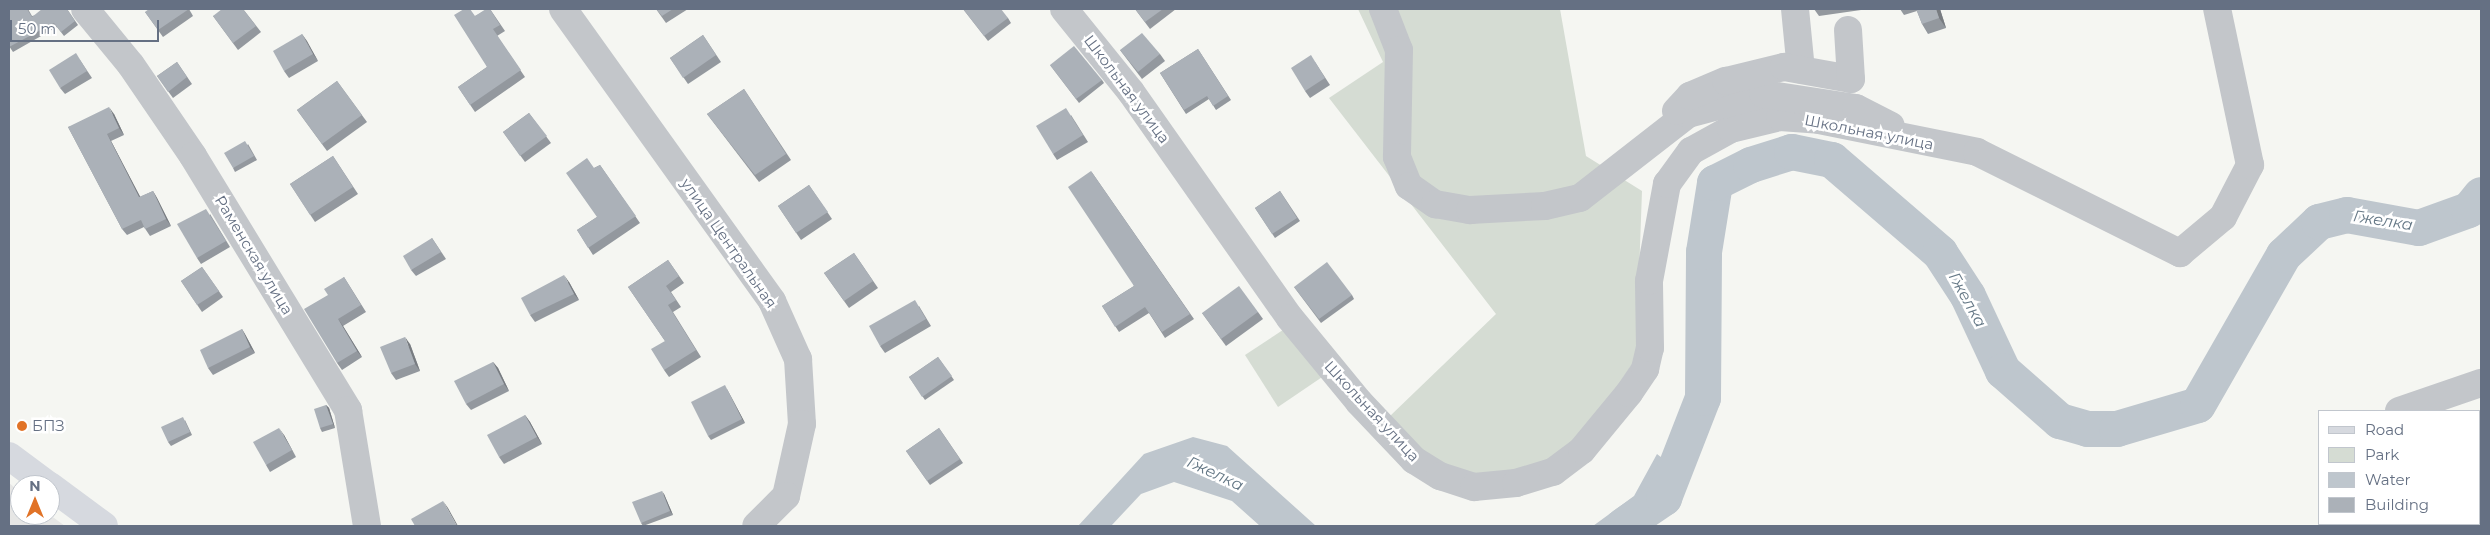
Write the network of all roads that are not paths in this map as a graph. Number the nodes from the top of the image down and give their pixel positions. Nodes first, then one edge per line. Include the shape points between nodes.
1 (85, 9) edge
2 (563, 9) edge
3 (1064, 9) edge
4 (1383, 9) edge
5 (1795, 9) edge
6 (2217, 9) edge
7 (1848, 30) dead end
8 (1801, 70) junction
9 (1921, 142) junction
10 (1626, 162) junction
11 (2481, 384) edge
12 (2402, 410) edge
13 (12, 465) edge
14 (30, 475) edge
15 (60, 494) edge
16 (104, 526) edge
17 (367, 526) edge
18 (756, 526) edge

1 - 17 street, Раменская улица via 131,64 193,156 348,410
2 - 18 street, улица Центральная via 772,301 798,359 802,424 786,496
3 - 9 street, Школьная улица via 1131,92 1290,318 1359,402 1414,460 1440,476 1474,487 1516,483 1553,472 1582,450 1645,369 1650,348 1649,282 1658,222 1667,184 1691,151 1731,129 1780,117 1820,120
4 - 10 street via 1399,50 1397,157 1409,186 1436,204 1470,210 1546,206 1580,198
5 - 8 street
6 - 9 street, Школьная улица via 2250,165 2223,217 2180,253 1977,152
7 - 8 street via 1851,80
8 - 10 street via 1784,67 1726,81 1690,96
9 - 10 street via 1856,108 1764,94 1688,114
11 - 12 street
13 - 14 main road
15 - 16 main road

